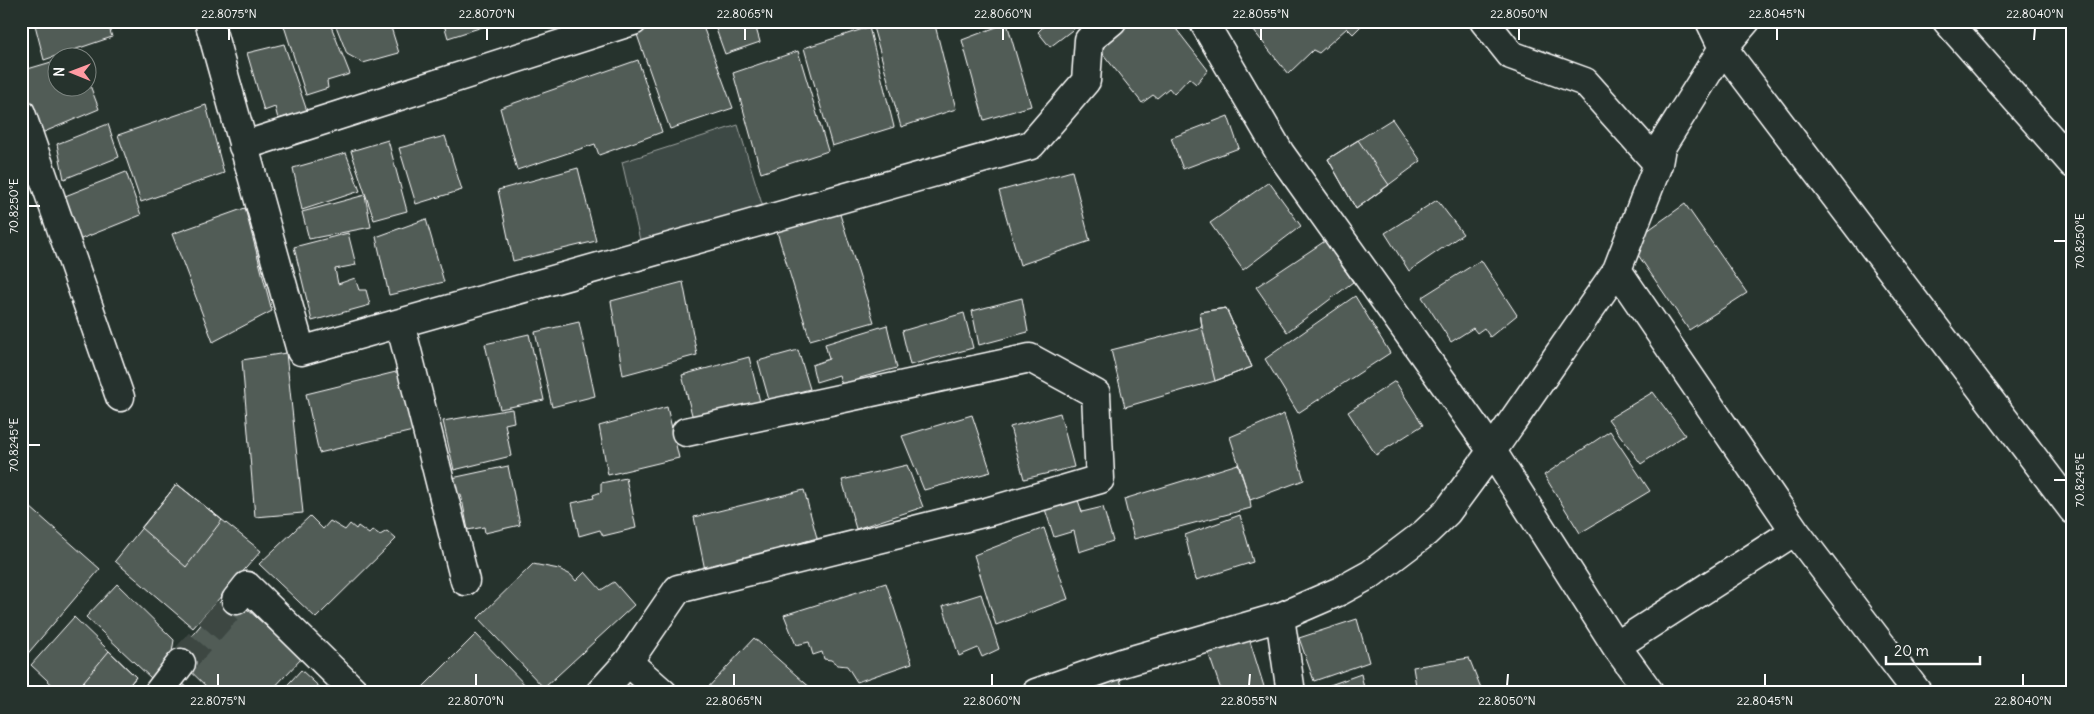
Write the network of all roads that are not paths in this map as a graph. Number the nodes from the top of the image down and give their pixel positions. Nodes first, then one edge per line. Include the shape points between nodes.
1 (209, 21) edge
2 (633, 21) edge
3 (1112, 21) edge
4 (1203, 21) edge
5 (1484, 21) edge
6 (1710, 21) edge
7 (1746, 21) edge
8 (1947, 21) edge
9 (1723, 48) junction
10 (21, 113) edge
11 (243, 146) junction
12 (1658, 164) junction
13 (2073, 164) edge
14 (1617, 270) junction
15 (400, 323) junction
16 (120, 397) dead end
17 (686, 432) dead end
18 (1492, 451) junction
19 (2073, 510) edge
20 (1795, 531) junction
21 (465, 581) dead end
22 (236, 600) tunnel mouth
23 (1280, 617) junction
24 (1616, 646) junction
25 (628, 662) junction
26 (181, 663) tunnel mouth
27 (158, 693) edge
28 (356, 693) edge
29 (600, 693) edge
30 (663, 693) edge
31 (1036, 693) edge
32 (1292, 693) edge
33 (1650, 693) edge
34 (1918, 693) edge

1 - 11 street
2 - 11 street
3 - 15 street via 1089,40 1086,81 1031,145
4 - 18 street via 1280,153
5 - 12 street via 1511,55 1586,82
6 - 9 street
7 - 9 street
8 - 13 street
9 - 12 street via 1661,147
9 - 19 street
10 - 16 street
11 - 15 street via 301,351
12 - 14 street
14 - 18 street
14 - 20 street
15 - 21 street
17 - 25 street via 1030,358 1096,394 1100,479 987,512 678,589
18 - 23 street via 1448,512 1399,554 1340,591
18 - 24 street
20 - 24 street
20 - 34 street
22 - 28 street via 246,586
23 - 31 street via 1122,663
23 - 32 street
24 - 33 street
25 - 29 street
25 - 30 street
26 - 27 street

